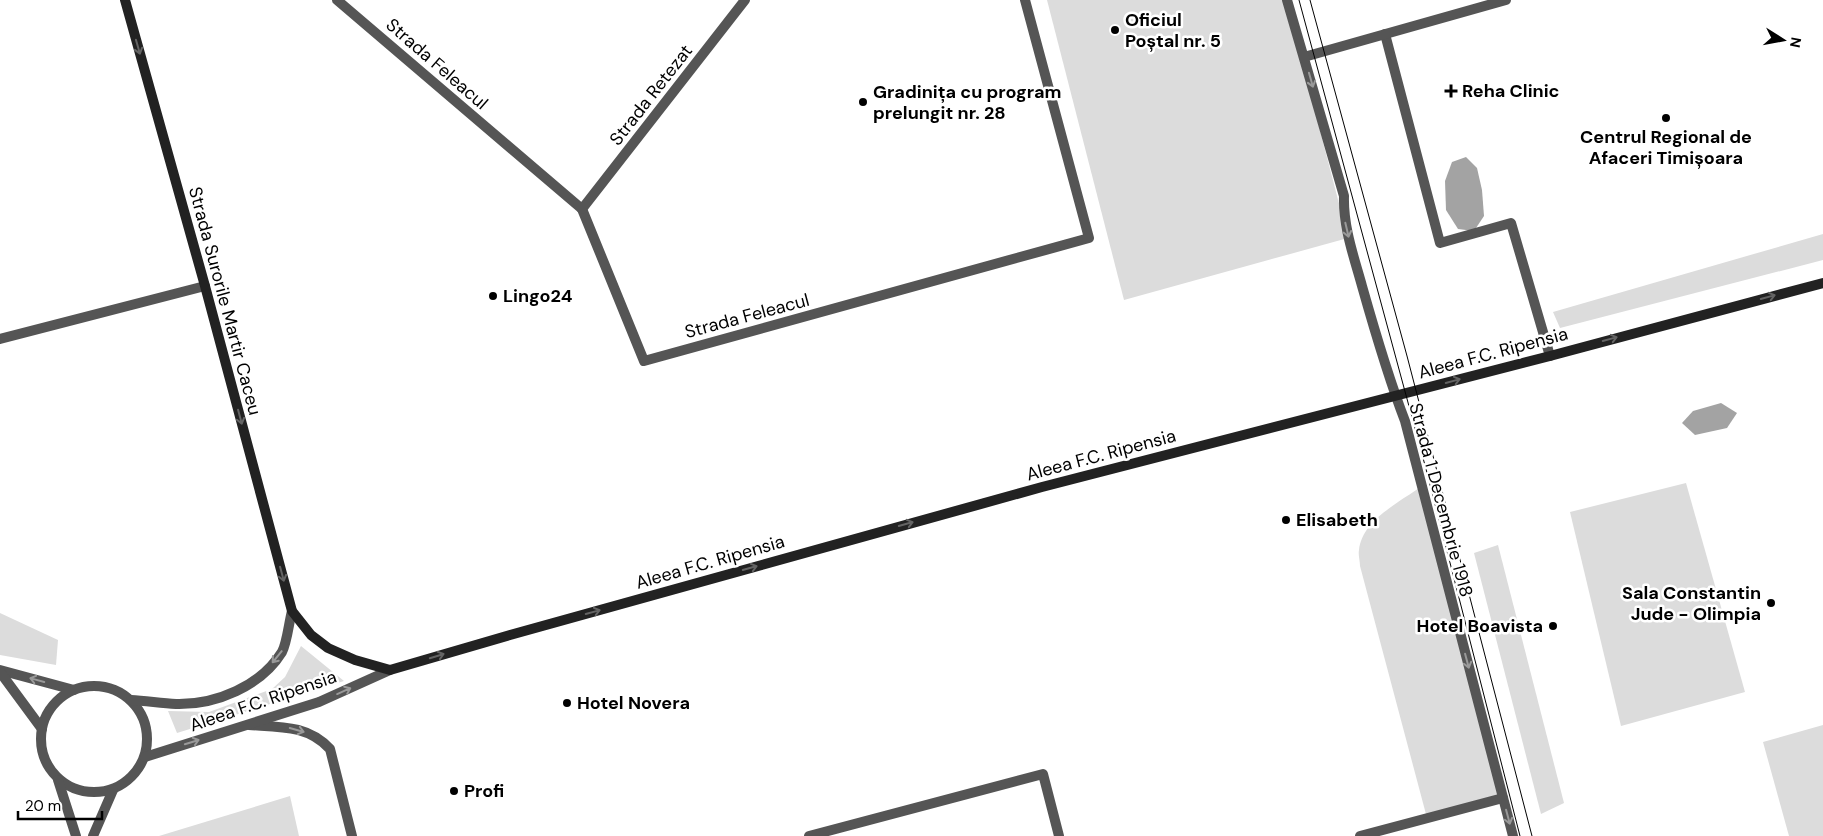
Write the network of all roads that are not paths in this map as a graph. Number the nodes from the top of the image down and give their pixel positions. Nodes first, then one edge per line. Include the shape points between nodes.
1 (125, 0) edge
2 (338, 0) edge
3 (745, 0) edge
4 (1025, 0) edge
5 (1287, 0) edge
6 (1506, 0) edge
7 (1385, 34) junction
8 (1304, 57) junction
9 (582, 209) junction
10 (1823, 283) edge
11 (205, 286) junction
12 (0, 339) edge
13 (1550, 356) junction
14 (1395, 395) junction
15 (292, 611) junction
16 (390, 670) junction
17 (0, 671) edge
18 (74, 690) junction
19 (130, 700) junction
20 (249, 724) junction
21 (42, 728) junction
22 (145, 757) junction
23 (58, 780) junction
24 (113, 790) junction
25 (1503, 798) junction
26 (76, 836) edge
27 (93, 836) edge
28 (352, 836) edge
29 (809, 836) edge
30 (1059, 836) edge
31 (1360, 836) edge
32 (1513, 836) edge

1 -> 11 main road, Strada Surorile Martir Caceu
2 - 9 street, Strada Feleacul
3 - 9 street, Strada Retezat
4 - 9 street, Strada Feleacul via 1089,238 644,361
5 - 8 street, Strada 1 Decembrie 1918
6 - 7 street
7 - 8 street
7 - 13 street via 1440,243 1512,223
8 -> 14 street, Strada 1 Decembrie 1918 via 1344,196 1343,215 1348,238
13 -> 10 main road, Aleea F.C. Ripensia
11 - 12 street
11 -> 15 main road, Strada Surorile Martir Caceu
14 -> 13 main road, Aleea F.C. Ripensia
16 -> 14 main road, Aleea F.C. Ripensia via 1042,487
14 -> 25 street, Strada 1 Decembrie 1918 via 1405,421
15 - 16 main road, Aleea F.C. Ripensia via 311,635 328,648
15 -> 19 street, Aleea F.C. Ripensia via 283,651 259,678 235,692 178,704
20 -> 16 street, Aleea F.C. Ripensia via 319,702
18 -> 17 street
17 - 21 street
18 - 19 street via 94,686 114,689
18 - 21 street via 48,712
19 - 22 street via 146,726 148,742
22 -> 20 street, Aleea F.C. Ripensia
20 -> 28 street via 295,728 320,739 330,749
21 - 23 street via 41,747 47,765
22 - 24 street via 132,777
23 - 24 street via 75,790 94,793
23 - 26 street
24 - 27 street
25 - 31 street
25 -> 32 street, Strada 1 Decembrie 1918
29 - 30 street via 1043,774

